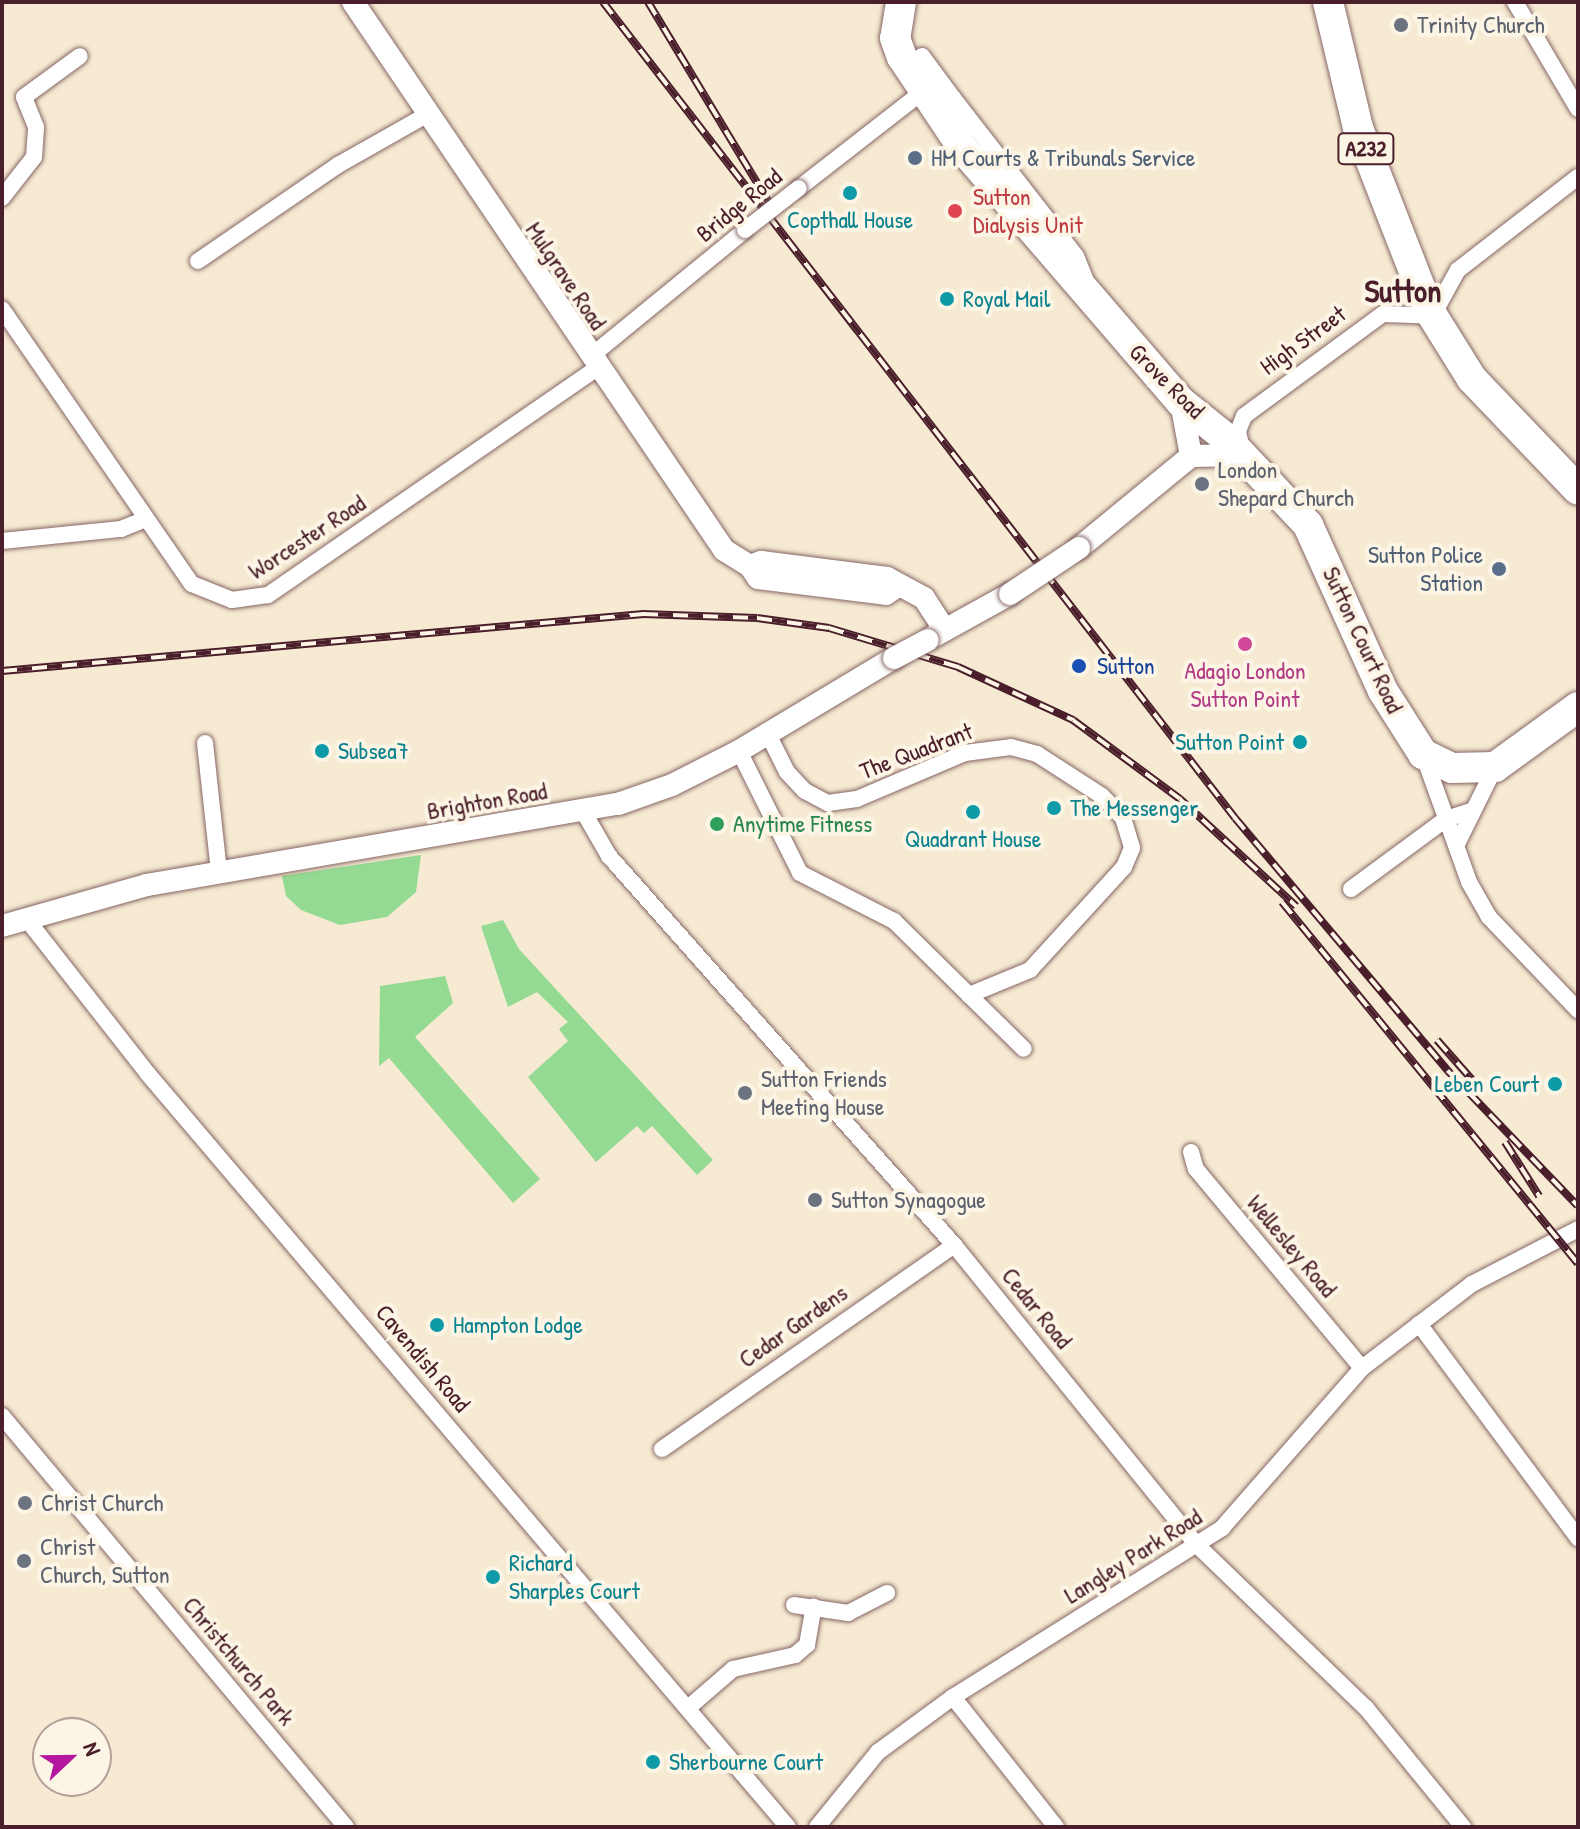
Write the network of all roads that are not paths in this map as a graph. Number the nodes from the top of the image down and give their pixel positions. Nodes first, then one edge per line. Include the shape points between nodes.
1 (353, 2) edge
2 (1328, 2) edge
3 (1515, 2) edge
4 (893, 5) edge
5 (80, 56) dead end
6 (922, 56) dead end
7 (921, 93) junction
8 (953, 98) junction
9 (1578, 109) edge
10 (428, 114) junction
11 (1578, 177) edge
12 (2, 198) edge
13 (1026, 208) junction
14 (198, 261) dead end
15 (1425, 301) junction
16 (2, 309) edge
17 (594, 363) junction
18 (1181, 402) junction
19 (1243, 455) junction
20 (1191, 456) junction
21 (1578, 490) edge
22 (146, 519) junction
23 (2, 541) edge
24 (936, 635) junction
25 (1578, 707) edge
26 (768, 734) junction
27 (205, 743) dead end
28 (739, 751) junction
29 (1423, 754) junction
30 (1495, 767) junction
31 (583, 811) junction
32 (1470, 811) junction
33 (1446, 819) junction
34 (1458, 842) junction
35 (219, 871) junction
36 (1351, 889) dead end
37 (25, 917) junction
38 (2, 926) edge
39 (969, 995) junction
40 (1578, 1010) edge
41 (1024, 1049) dead end
42 (1191, 1152) dead end
43 (1578, 1229) edge
44 (954, 1245) junction
45 (1419, 1324) junction
46 (1362, 1368) junction
47 (2, 1416) edge
48 (662, 1449) dead end
49 (1578, 1538) edge
50 (1197, 1545) junction
51 (887, 1593) dead end
52 (794, 1605) dead end
53 (814, 1607) junction
54 (953, 1697) junction
55 (688, 1708) junction
56 (346, 1827) edge
57 (788, 1827) edge
58 (817, 1827) edge
59 (1056, 1827) edge
60 (1463, 1827) edge

1 - 10 main road, Mulgrave Road
2 - 15 highway, A232 via 1358,128
3 - 9 street
4 - 7 highway, Grove Road via 895,38
5 - 12 street via 24,97 36,127 34,157
6 - 8 street, Grove Road
7 - 8 street
7 - 13 highway, Grove Road
7 - 17 street, Bridge Road, bridge via 745,230
8 - 13 street, Grove Road
10 - 14 street via 338,165
10 - 17 main road, Mulgrave Road
11 - 15 street via 1458,270 1443,299
13 - 18 highway, Grove Road via 1096,305
15 - 19 street, High Street via 1406,316 1383,314 1244,416 1238,431
15 - 21 highway, A232 via 1472,379
16 - 22 street, Worcester Road
17 - 22 street, Worcester Road via 261,598 225,600 198,589
17 - 24 main road, Mulgrave Road via 724,550 750,566 761,562 887,578 924,598
18 - 19 highway, Grove Road
18 - 20 main road
19 - 20 main road
19 - 29 highway, Sutton Court Road via 1308,525 1363,651
20 - 24 main road, bridge via 1079,548
22 - 23 street via 121,529
24 - 26 main road, Brighton Road, bridge
25 - 30 highway
26 - 28 main road, Brighton Road
26 - 39 street, The Quadrant via 787,772 805,791 828,803 857,799 965,753 1011,747 1037,754 1102,796 1123,818 1132,848 1124,867 1030,970
27 - 35 street
28 - 31 main road, Brighton Road via 672,785
28 - 39 street via 800,873 894,921
29 - 30 highway via 1452,768
29 - 33 street, Sutton Court Road
30 - 32 street
31 - 35 main road, Brighton Road
31 - 44 street, Cedar Road via 609,856 641,894
32 - 33 street
32 - 34 street
33 - 34 street, Sutton Court Road
33 - 36 street
34 - 40 street, Sutton Court Road via 1469,882 1489,917
35 - 37 main road, Brighton Road
37 - 38 main road, Brighton Road
37 - 55 street, Cavendish Road via 148,1074
39 - 41 street
42 - 46 street, Wellesley Road via 1196,1169
43 - 45 street, Langley Park Road via 1472,1284
44 - 48 street, Cedar Gardens
44 - 50 street, Cedar Road
45 - 46 street, Langley Park Road
45 - 49 street
46 - 50 street, Langley Park Road via 1308,1424 1244,1504
47 - 56 street, Christchurch Park
50 - 54 street, Langley Park Road
50 - 60 street, Cedar Road via 1366,1708
51 - 53 street via 848,1613
52 - 53 street
53 - 55 street via 807,1645 795,1655 733,1669
54 - 58 street, Langley Park Road via 878,1752
54 - 59 street
55 - 57 street, Cavendish Road

